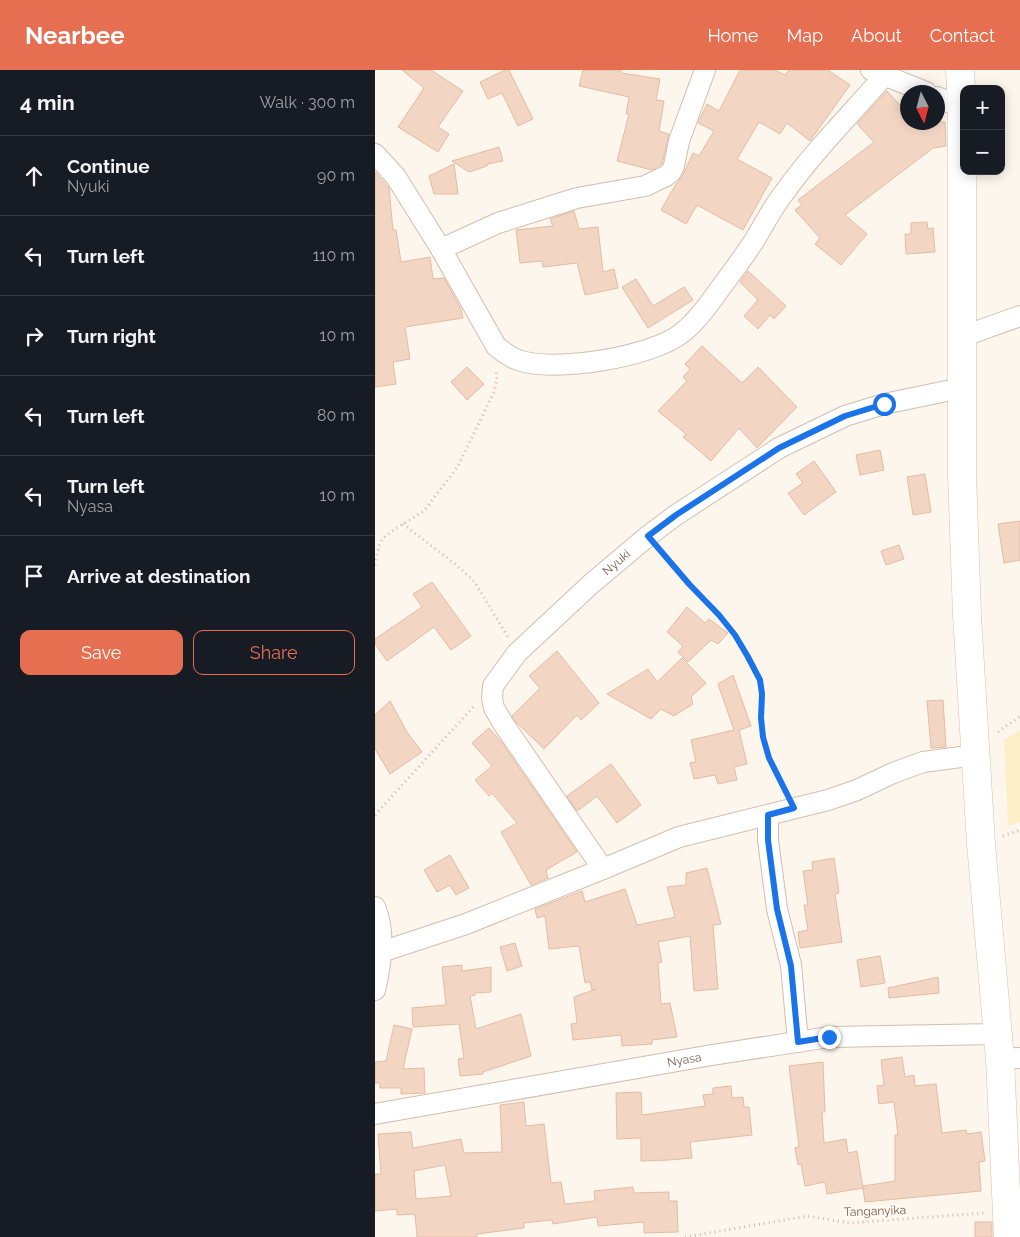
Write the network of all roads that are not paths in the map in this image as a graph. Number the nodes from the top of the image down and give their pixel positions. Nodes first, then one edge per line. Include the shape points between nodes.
1 (705, 70) edge
2 (960, 70) edge
3 (878, 73) edge
4 (908, 85) edge
5 (961, 85) edge
6 (945, 101) edge
7 (960, 107) edge
8 (962, 130) edge
9 (375, 154) edge
10 (441, 249) junction
11 (1020, 316) edge
12 (961, 337) junction
13 (961, 388) junction
14 (976, 755) junction
15 (768, 815) junction
16 (603, 869) junction
17 (375, 907) edge
18 (381, 952) junction
19 (375, 990) edge
20 (798, 1042) junction
21 (1006, 1051) edge
22 (375, 1114) edge
23 (1007, 1224) edge

1 - 10 street via 679,141 674,166 667,176 645,186 551,206 498,224
2 - 5 street
3 - 4 street
3 - 10 street via 782,195 754,242 706,308 682,334 665,344 586,362 548,365 518,360 505,353 490,337
6 - 7 street
8 - 12 street
9 - 10 street via 396,177
11 - 12 street
12 - 13 street
13 - 14 street via 961,474
13 - 16 street, Nyuki via 884,404 845,416 779,448 648,536 517,653 493,686 494,708
14 - 15 street via 923,762 828,800
14 - 21 street via 981,844
15 - 16 street via 679,836
15 - 20 street via 777,909 791,966
16 - 18 street via 466,924
17 - 18 street via 379,915
18 - 19 street
20 - 21 street, Nyasa via 839,1037
20 - 22 street, Nyasa
21 - 23 street

